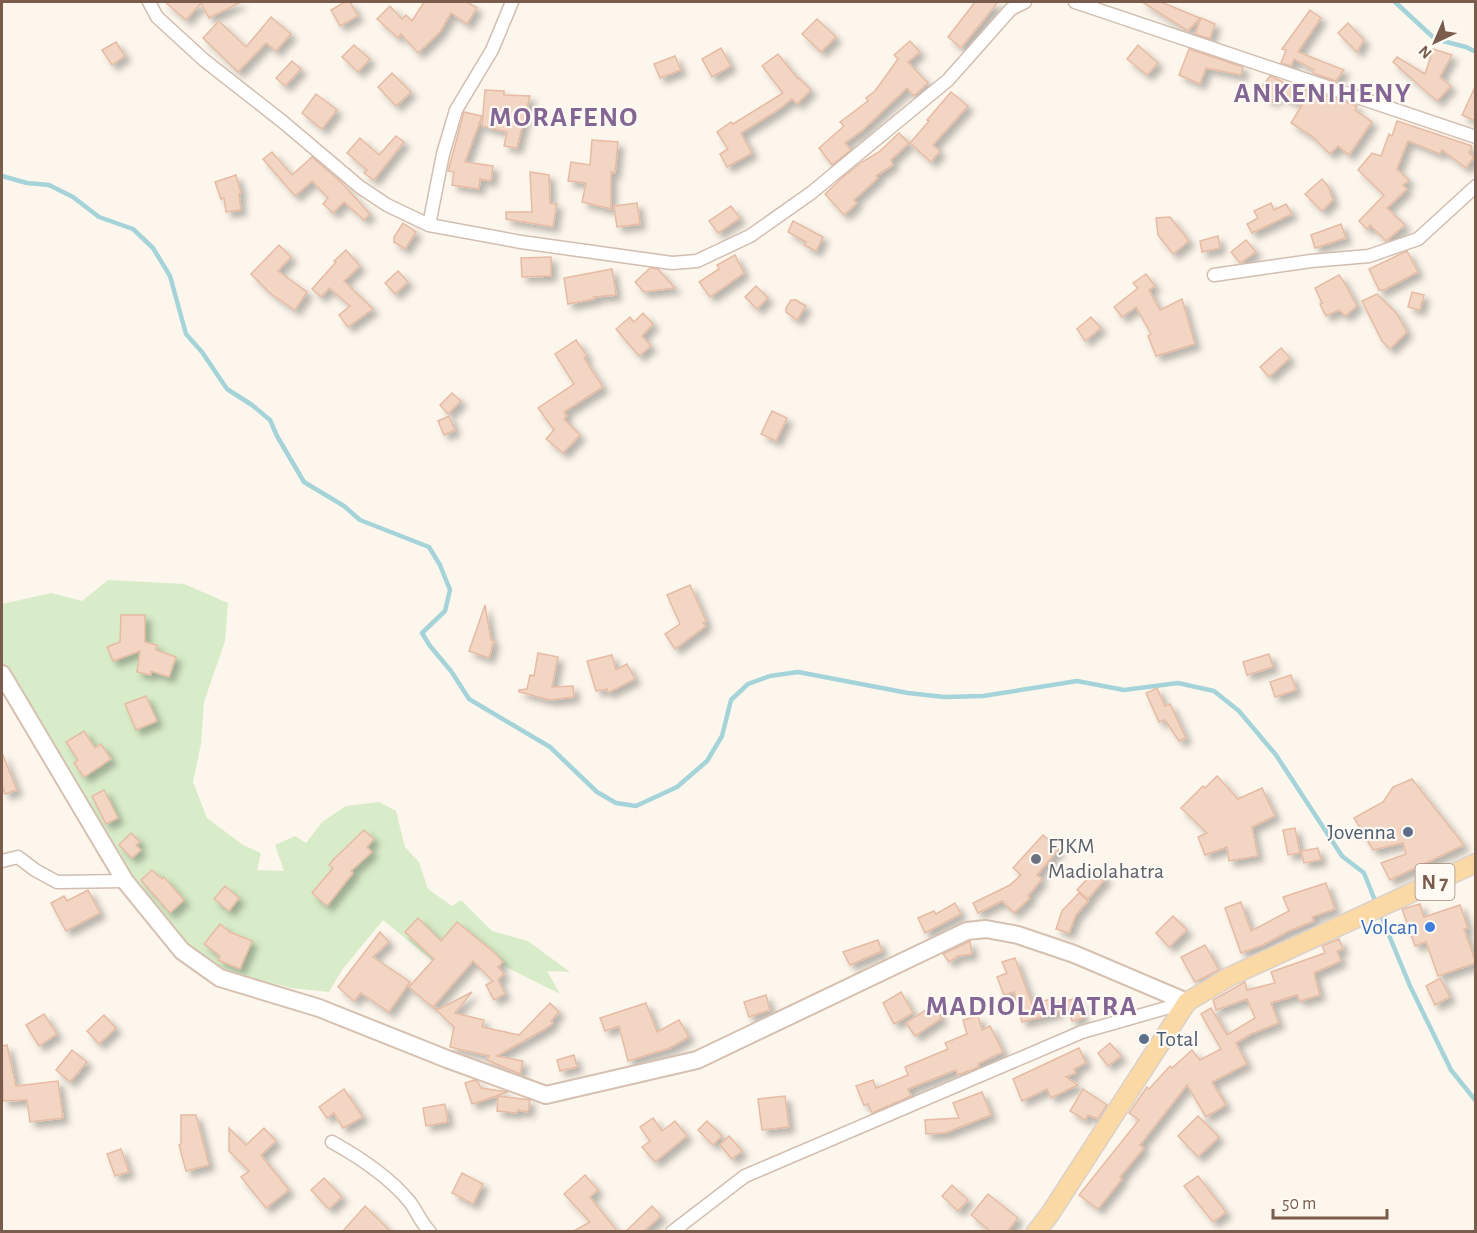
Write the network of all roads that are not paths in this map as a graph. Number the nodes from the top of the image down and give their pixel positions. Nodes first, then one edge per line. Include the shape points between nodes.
1 (149, 2) edge
2 (512, 2) edge
3 (1026, 2) edge
4 (1075, 2) edge
5 (1476, 137) edge
6 (1476, 186) edge
7 (429, 225) junction
8 (1214, 275) dead end
9 (2, 675) edge
10 (2, 861) edge
11 (1476, 863) edge
12 (125, 881) junction
13 (1187, 1002) junction
14 (332, 1142) dead end
15 (430, 1232) edge
16 (672, 1232) edge
17 (1036, 1232) edge

1 - 7 street via 157,17 204,60 360,187
2 - 7 street via 492,50 456,110
3 - 7 street via 1011,9 948,80 812,193 750,236 697,261 639,259
4 - 5 street
6 - 8 street via 1418,239 1369,256
9 - 12 street
10 - 12 street via 18,857 57,882
11 - 13 main road, N 7 via 1228,977
12 - 13 street via 182,951 220,978 319,1008 546,1095 697,1060 967,931 986,929 1018,935
13 - 16 street via 1082,1032 745,1176
13 - 17 main road, N 7
14 - 15 street via 365,1160 409,1201

